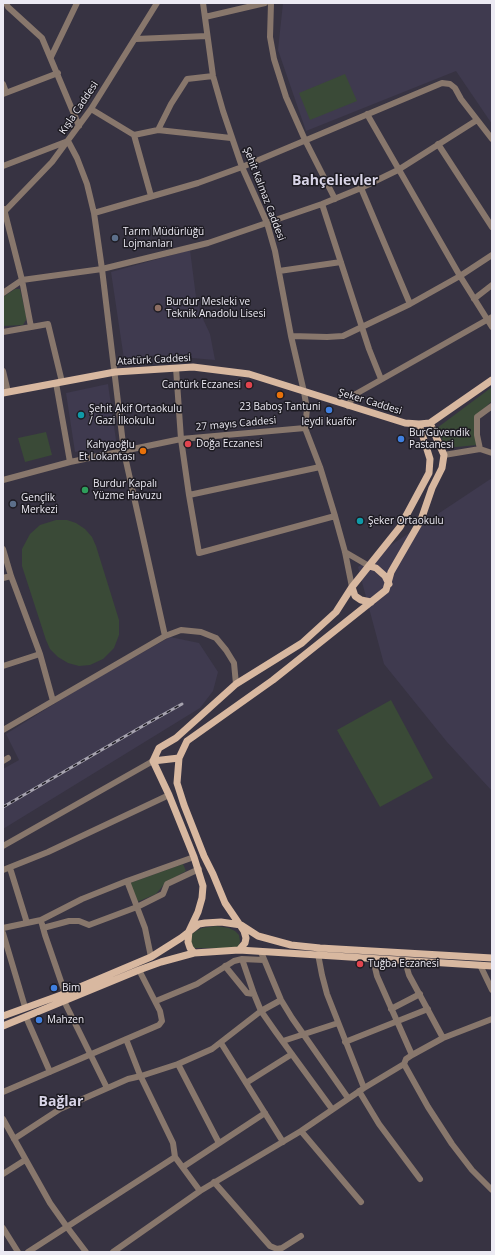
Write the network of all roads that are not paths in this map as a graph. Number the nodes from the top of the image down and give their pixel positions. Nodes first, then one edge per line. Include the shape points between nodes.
1 (6, 3) edge
2 (77, 3) edge
3 (157, 3) edge
4 (203, 3) edge
5 (265, 3) edge
6 (271, 3) edge
7 (205, 16) junction
8 (207, 36) junction
9 (136, 39) junction
10 (51, 57) junction
11 (58, 73) junction
12 (213, 76) junction
13 (3, 84) edge
14 (5, 93) edge
15 (91, 109) junction
16 (367, 114) junction
17 (477, 120) junction
18 (79, 126) junction
19 (158, 130) junction
20 (134, 135) junction
21 (231, 138) junction
22 (492, 139) edge
23 (68, 140) junction
24 (305, 140) junction
25 (438, 144) junction
26 (3, 166) edge
27 (242, 167) junction
28 (398, 170) junction
29 (361, 188) junction
30 (150, 196) junction
31 (335, 199) junction
32 (322, 204) junction
33 (4, 211) edge
34 (94, 213) junction
35 (266, 223) junction
36 (492, 227) edge
37 (492, 255) edge
38 (341, 262) junction
39 (102, 269) junction
40 (279, 271) junction
41 (460, 276) junction
42 (22, 280) junction
43 (492, 286) edge
44 (3, 293) edge
45 (474, 299) junction
46 (410, 304) junction
47 (490, 319) edge
48 (31, 327) junction
49 (492, 327) edge
50 (363, 328) junction
51 (3, 332) edge
52 (291, 336) junction
53 (176, 368) junction
54 (3, 371) edge
55 (115, 372) junction
56 (381, 379) junction
57 (492, 380) edge
58 (59, 382) junction
59 (5, 392) edge
60 (304, 392) junction
61 (348, 406) junction
62 (492, 406) edge
63 (430, 423) junction
64 (419, 424) junction
65 (305, 428) junction
66 (182, 439) junction
67 (480, 449) junction
68 (124, 452) junction
69 (492, 453) edge
70 (444, 454) junction
71 (70, 462) junction
72 (320, 467) junction
73 (3, 480) edge
74 (189, 495) junction
75 (335, 516) junction
76 (3, 549) edge
77 (345, 552) junction
78 (369, 566) junction
79 (11, 576) junction
80 (3, 578) edge
81 (389, 584) junction
82 (352, 587) junction
83 (371, 602) junction
84 (165, 636) junction
85 (40, 654) junction
86 (3, 666) edge
87 (236, 684) junction
88 (54, 700) junction
89 (3, 730) edge
90 (179, 758) junction
91 (153, 762) junction
92 (169, 795) junction
93 (3, 846) edge
94 (194, 857) junction
95 (5, 868) edge
96 (199, 869) junction
97 (127, 881) junction
98 (137, 907) junction
99 (41, 920) junction
100 (27, 923) junction
101 (241, 925) junction
102 (3, 928) edge
103 (43, 928) junction
104 (189, 931) junction
105 (3, 933) edge
106 (239, 950) junction
107 (261, 952) junction
108 (194, 953) junction
109 (318, 954) junction
110 (151, 957) junction
111 (492, 958) edge
112 (242, 959) junction
113 (373, 959) junction
114 (264, 960) junction
115 (406, 961) junction
116 (480, 965) junction
117 (225, 966) junction
118 (492, 966) edge
119 (139, 970) junction
120 (492, 990) edge
121 (65, 993) junction
122 (254, 994) junction
123 (420, 994) junction
124 (281, 1000) junction
125 (64, 1001) junction
126 (156, 1001) junction
127 (25, 1008) junction
128 (391, 1009) junction
129 (428, 1009) junction
130 (261, 1011) junction
131 (3, 1016) edge
132 (26, 1017) junction
133 (492, 1019) edge
134 (397, 1022) junction
135 (338, 1023) junction
136 (3, 1026) edge
137 (302, 1034) junction
138 (444, 1038) junction
139 (126, 1040) junction
140 (282, 1041) junction
141 (345, 1042) junction
142 (221, 1043) junction
143 (292, 1054) junction
144 (90, 1055) junction
145 (412, 1055) junction
146 (178, 1064) junction
147 (404, 1064) junction
148 (50, 1072) junction
149 (141, 1076) junction
150 (246, 1083) junction
151 (107, 1088) junction
152 (361, 1089) junction
153 (3, 1092) edge
154 (348, 1098) junction
155 (332, 1109) junction
156 (264, 1112) junction
157 (3, 1119) edge
158 (301, 1131) junction
159 (14, 1139) junction
160 (283, 1142) junction
161 (219, 1143) junction
162 (175, 1157) junction
163 (25, 1160) junction
164 (183, 1167) junction
165 (3, 1174) edge
166 (420, 1178) dead end
167 (214, 1182) junction
168 (492, 1190) edge
169 (200, 1191) junction
170 (361, 1202) dead end
171 (3, 1228) edge
172 (67, 1228) junction
173 (300, 1236) dead end
174 (18, 1252) edge
175 (28, 1252) edge
176 (86, 1252) edge
177 (113, 1252) edge

1 - 10 street via 42,38
2 - 10 street
3 - 9 street, Kışla Caddesi
4 - 7 street, Şehit Kalmaz Caddesi
5 - 7 street
6 - 24 street via 270,37 274,59 286,97
7 - 8 street, Şehit Kalmaz Caddesi
8 - 9 street
8 - 12 street, Şehit Kalmaz Caddesi
9 - 15 street, Kışla Caddesi
10 - 11 street
11 - 14 street
11 - 18 street
12 - 19 street via 187,79
12 - 21 street, Şehit Kalmaz Caddesi
13 - 14 street
15 - 18 street, Kışla Caddesi
15 - 20 street
16 - 17 street via 442,83 455,88
16 - 24 street
16 - 28 street
17 - 22 street
17 - 25 street
18 - 23 street, Kışla Caddesi
19 - 20 street
19 - 21 street
20 - 30 street
21 - 27 street, Şehit Kalmaz Caddesi
23 - 26 street
23 - 33 street, Kışla Caddesi via 52,162
23 - 34 street via 87,184
24 - 27 street
24 - 31 street
25 - 28 street
25 - 36 street
27 - 30 street
27 - 35 street, Şehit Kalmaz Caddesi
28 - 29 street
28 - 41 street
29 - 31 street
29 - 46 street
30 - 34 street
31 - 32 street
32 - 35 street
32 - 38 street
33 - 42 street
34 - 39 street
35 - 39 street via 208,243
35 - 40 street, Şehit Kalmaz Caddesi
37 - 41 street
38 - 40 street
38 - 50 street
39 - 42 street
39 - 55 street
40 - 52 street, Şehit Kalmaz Caddesi
41 - 45 street
41 - 46 street
42 - 44 street
42 - 48 street
43 - 45 street
45 - 47 street
46 - 50 street
47 - 49 street
47 - 56 street
48 - 51 street
48 - 58 street via 48,324
50 - 52 street via 343,336
50 - 56 street
52 - 60 street, Şehit Kalmaz Caddesi
53 - 55 main road, Atatürk Caddesi
53 - 60 main road, Atatürk Caddesi via 192,367 249,374
53 - 66 street
54 - 59 street
55 - 58 main road, Atatürk Caddesi
55 - 68 street
56 - 61 street via 354,396
57 - 63 main road
58 - 59 main road, Atatürk Caddesi
58 - 71 street
60 - 61 main road, Şeker Caddesi
60 - 65 street, Şehit Kalmaz Caddesi via 307,409
61 - 64 main road, Şeker Caddesi via 405,423
62 - 67 street via 477,417
63 - 64 main road, Şeker Caddesi
63 - 70 main road
64 - 78 main road via 430,459 429,473 400,527
65 - 66 street, 27 mayıs Caddesi
65 - 72 street
66 - 68 street, 27 mayıs Caddesi
66 - 74 street
67 - 69 street
67 - 70 street
68 - 71 street, 27 mayıs Caddesi
68 - 84 street
70 - 81 main road via 442,468 420,520 391,572
71 - 73 street, 27 mayıs Caddesi
72 - 74 street
72 - 75 street
74 - 75 street via 199,553
75 - 77 street
76 - 79 street
77 - 78 street
77 - 82 street
78 - 81 main road via 376,568 385,576
78 - 82 main road
79 - 80 street
79 - 85 street
81 - 83 main road via 386,590
82 - 83 main road via 355,596
82 - 87 main road via 336,612 302,643
83 - 90 main road via 274,680 187,740
84 - 87 street via 182,630 201,632 216,638 234,663
84 - 88 street
85 - 86 street
85 - 88 street
87 - 91 main road via 176,738 159,748
88 - 89 street
90 - 91 main road
90 - 101 main road via 177,783 184,805 225,903
91 - 92 main road
91 - 93 street
92 - 94 main road
92 - 95 street via 48,852
94 - 96 main road
94 - 97 street
95 - 100 street
96 - 98 street via 167,884 163,894
96 - 104 main road via 203,886 202,898
97 - 98 street
97 - 99 street via 82,899
98 - 103 street via 89,925 69,921
98 - 110 street via 145,928
99 - 100 street
99 - 103 street
100 - 102 street
101 - 104 main road via 205,922
101 - 106 main road via 246,938
101 - 111 main road via 258,936 291,945
103 - 121 street
104 - 108 main road via 188,942
104 - 110 main road
105 - 127 street
106 - 107 main road
106 - 108 main road
107 - 109 main road
107 - 114 street
108 - 119 main road
109 - 113 main road
109 - 135 street via 327,994
110 - 121 main road
112 - 114 street
112 - 117 street
112 - 122 street
113 - 115 main road
113 - 128 street via 375,971
114 - 124 street
115 - 116 main road
115 - 123 street via 408,972
116 - 118 main road
116 - 120 street
117 - 122 street via 247,993
117 - 126 street via 197,984
119 - 125 main road
119 - 126 street
121 - 127 main road
122 - 130 street
123 - 128 street
123 - 129 street
124 - 130 street
124 - 137 street
125 - 132 main road
125 - 144 street
126 - 139 street via 162,1021 159,1026
127 - 131 main road
128 - 134 street
129 - 134 street
129 - 138 street
130 - 140 street
130 - 142 street
132 - 136 main road
132 - 148 street
133 - 138 street
134 - 141 street
134 - 145 street
135 - 137 street
135 - 141 street
137 - 140 street
137 - 154 street
138 - 145 street
139 - 144 street
139 - 149 street
140 - 143 street
141 - 152 street
142 - 146 street
142 - 150 street
143 - 150 street
143 - 155 street
144 - 148 street
144 - 151 street
145 - 147 street
146 - 149 street
146 - 161 street
147 - 152 street
147 - 168 street via 452,1144
148 - 153 street
149 - 151 street
149 - 162 street via 173,1144
150 - 156 street
151 - 159 street via 60,1109
152 - 154 street
152 - 166 street via 380,1124
154 - 155 street
155 - 158 street
156 - 160 street
156 - 161 street
157 - 159 street
158 - 160 street
158 - 170 street
159 - 163 street
160 - 167 street
161 - 164 street
162 - 164 street
162 - 172 street
163 - 165 street
163 - 172 street
164 - 169 street
167 - 169 street
167 - 173 street via 270,1246 282,1248
169 - 177 street
171 - 174 street
172 - 175 street
172 - 176 street

